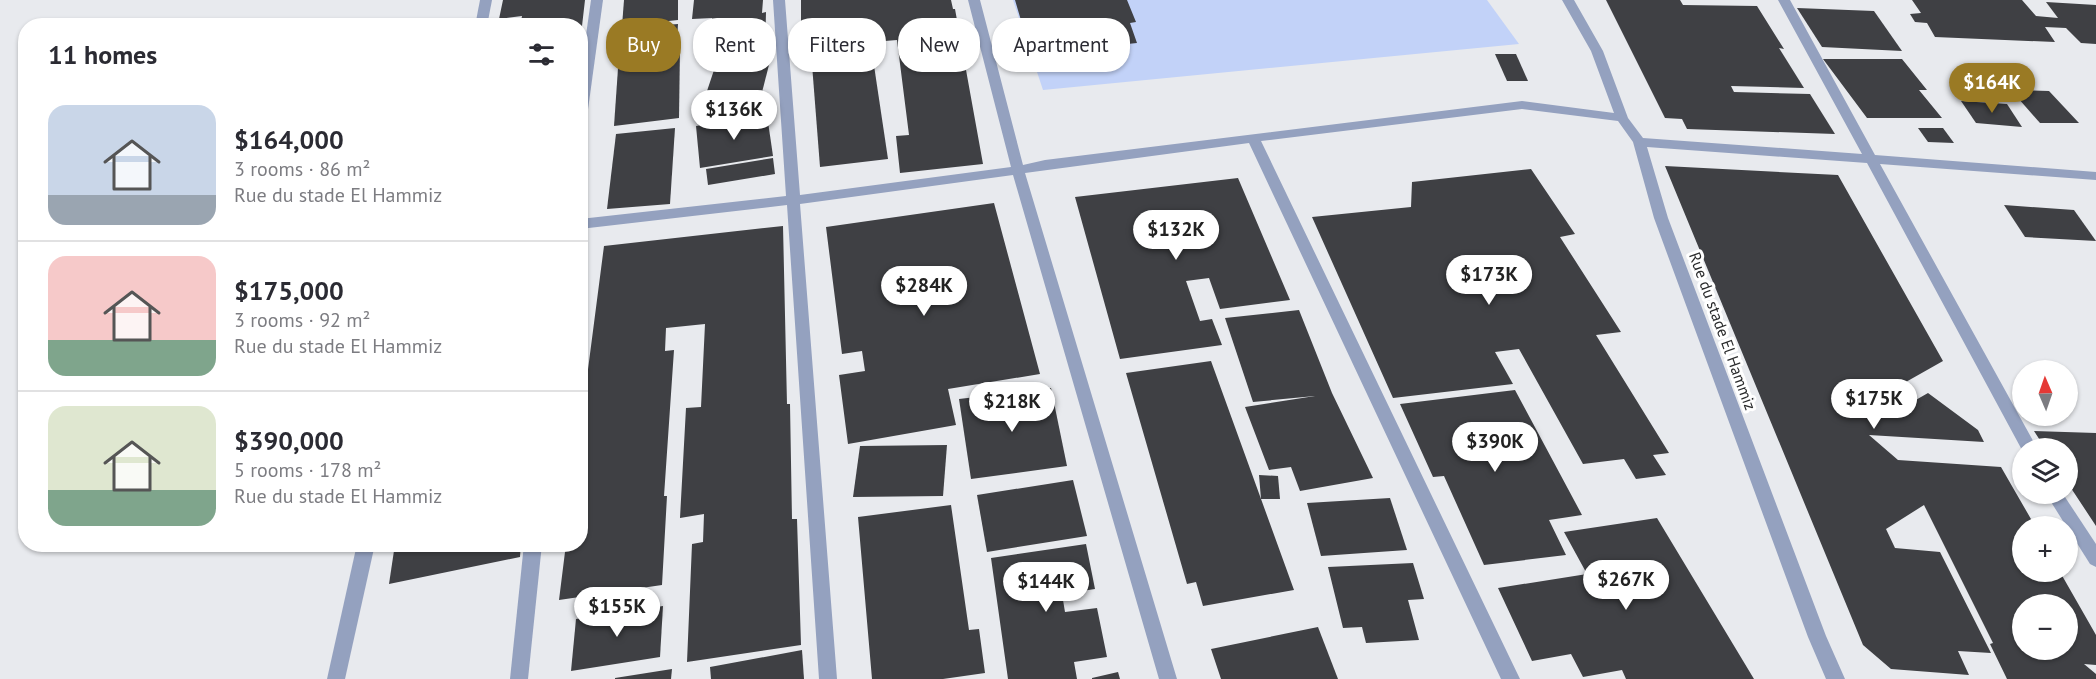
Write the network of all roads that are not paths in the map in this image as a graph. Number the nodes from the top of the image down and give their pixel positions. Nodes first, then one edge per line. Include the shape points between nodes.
1 (486, 0) edge
2 (597, 0) edge
3 (779, 0) edge
4 (974, 0) edge
5 (1568, 0) edge
6 (1785, 0) edge
7 (483, 18) edge
8 (588, 66) edge
9 (1622, 118) junction
10 (1253, 138) junction
11 (1639, 142) junction
12 (1871, 159) junction
13 (1018, 170) junction
14 (2091, 176) edge
15 (2096, 190) edge
16 (793, 200) junction
17 (588, 223) edge
18 (2024, 438) edge
19 (2060, 504) edge
20 (364, 552) edge
21 (532, 552) edge
22 (2096, 560) edge
23 (336, 679) edge
24 (519, 679) edge
25 (828, 679) edge
26 (1168, 679) edge
27 (1511, 679) edge
28 (1836, 679) edge

1 - 7 street
2 - 8 street
3 - 16 street
4 - 13 street
5 - 9 street, Rue du stade El Hammiz via 1597,51
6 - 12 street
9 - 10 street via 1522,105
9 - 11 street, Rue du stade El Hammiz
10 - 13 street
10 - 27 street
11 - 12 street
11 - 28 street, Rue du stade El Hammiz via 1665,229
12 - 14 street
12 - 18 street
13 - 16 street
13 - 26 street
14 - 15 street
16 - 17 street
16 - 25 street
19 - 22 street
20 - 23 street
21 - 24 street

